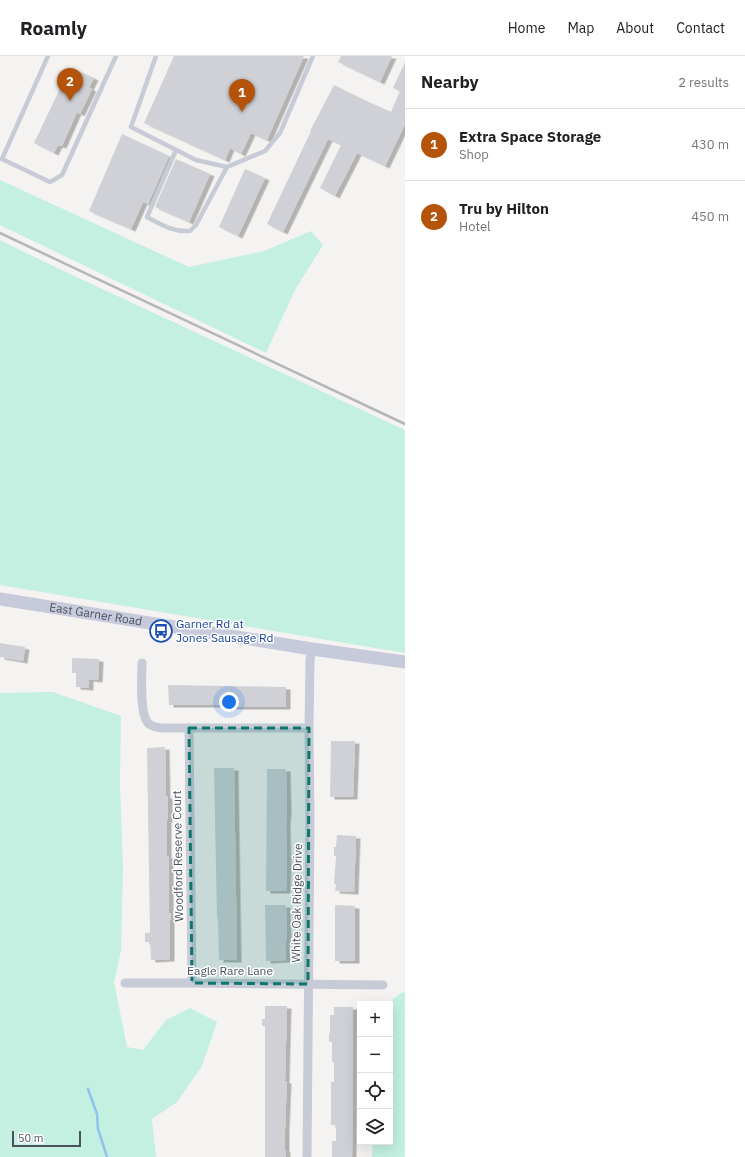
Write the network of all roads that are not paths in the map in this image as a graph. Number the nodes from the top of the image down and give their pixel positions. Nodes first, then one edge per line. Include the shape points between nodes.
1 (48, 56) edge
2 (116, 56) edge
3 (156, 56) edge
4 (314, 56) edge
5 (176, 150) junction
6 (227, 167) junction
7 (0, 599) edge
8 (312, 649) junction
9 (405, 662) edge
10 (142, 663) dead end
11 (189, 728) junction
12 (309, 728) junction
13 (126, 983) dead end
14 (192, 983) junction
15 (308, 984) junction
16 (383, 985) dead end
17 (307, 1157) edge

1 - 2 lane via 2,159 50,182 62,175
3 - 5 lane via 131,127
4 - 6 lane via 280,133 265,151
5 - 6 lane via 196,160
5 - 6 lane via 147,217 170,229 190,231 196,225
7 - 8 main road, East Garner Road
8 - 9 main road, East Garner Road
8 - 12 street, White Oak Ridge Drive
10 - 11 street via 142,707 149,724 161,728
11 - 12 street
11 - 14 street, Woodford Reserve Court
12 - 15 street, White Oak Ridge Drive
13 - 14 street, Eagle Rare Lane
14 - 15 street, Eagle Rare Lane
15 - 16 street, Eagle Rare Lane
15 - 17 street, White Oak Ridge Drive

